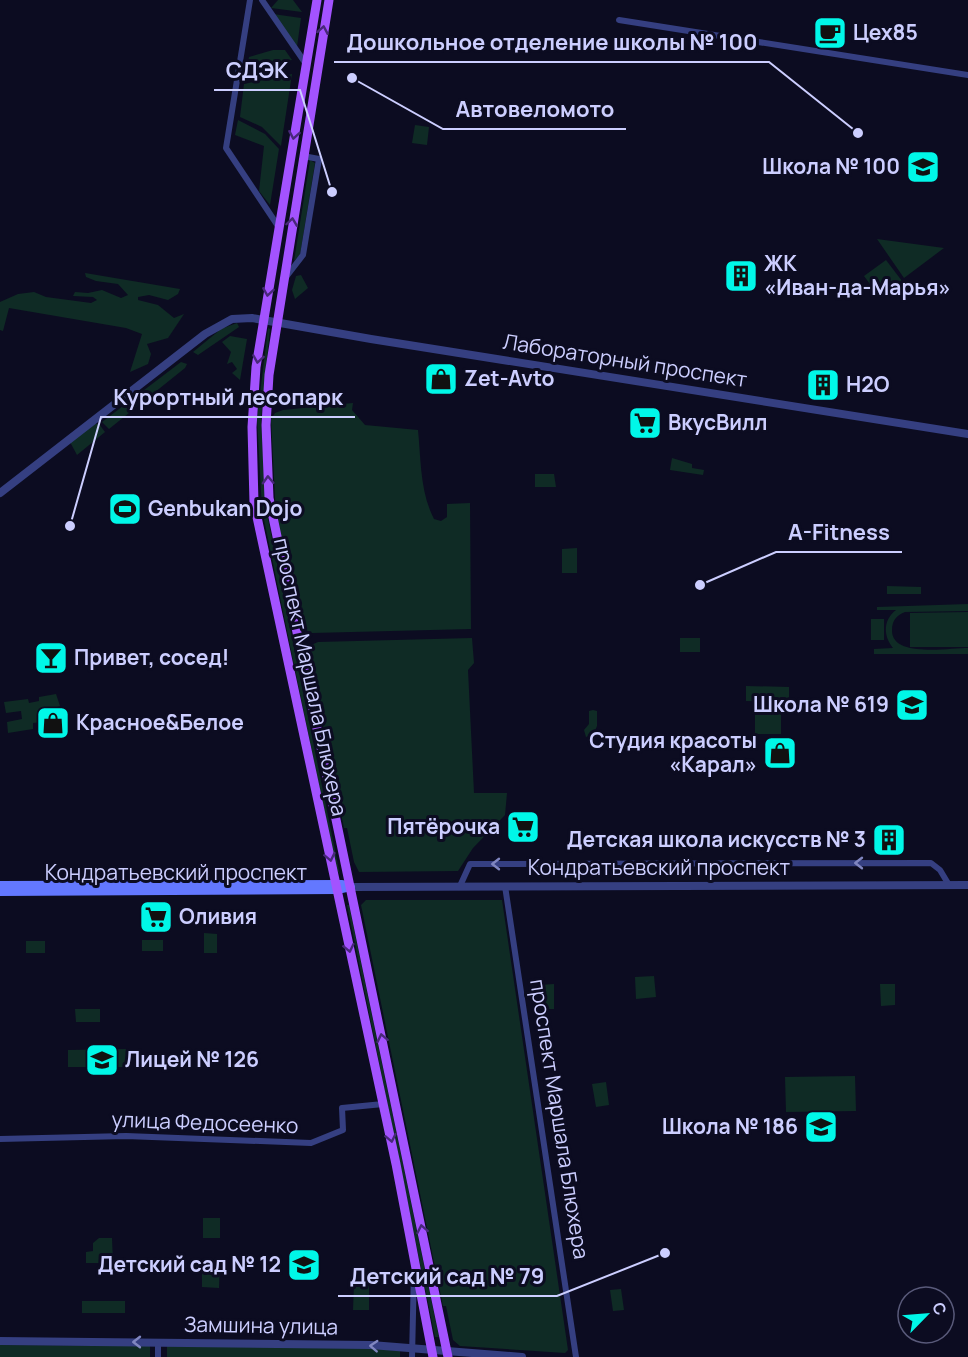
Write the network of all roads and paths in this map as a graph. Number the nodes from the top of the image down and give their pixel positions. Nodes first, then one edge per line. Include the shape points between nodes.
1 (250, 0) edge
2 (262, 0) edge
3 (317, 0) edge
4 (329, 0) edge
5 (619, 20) dead end
6 (306, 65) junction
7 (968, 75) edge
8 (290, 157) junction
9 (302, 157) junction
10 (278, 226) junction
11 (284, 280) junction
12 (264, 320) junction
13 (277, 322) junction
14 (968, 434) edge
15 (0, 493) edge
16 (0, 885) edge
17 (949, 885) junction
18 (968, 885) edge
19 (336, 886) junction
20 (351, 886) junction
21 (460, 886) junction
22 (505, 886) junction
23 (0, 892) edge
24 (383, 1104) junction
25 (0, 1139) edge
26 (415, 1258) junction
27 (0, 1341) edge
28 (158, 1342) junction
29 (412, 1353) edge
30 (433, 1353) edge
31 (447, 1354) edge
32 (158, 1357) edge
33 (522, 1357) edge
34 (576, 1357) edge

1 - 10 street via 226,148
2 - 6 street
3 - 6 main road, проспект Маршала Блюхера
9 -> 4 main road, проспект Маршала Блюхера
5 - 7 street
6 -> 8 main road, проспект Маршала Блюхера
8 - 9 main road via 297,161
8 - 10 main road, проспект Маршала Блюхера
11 -> 9 main road, проспект Маршала Блюхера
9 - 11 street via 319,159 303,255
10 -> 12 main road, проспект Маршала Блюхера
11 - 13 main road, проспект Маршала Блюхера
12 - 13 street, Лабораторный проспект
12 - 15 street, Лабораторный проспект via 232,319 221,323
12 -> 19 main road, проспект Маршала Блюхера via 253,398 254,503
13 - 14 street, Лабораторный проспект
20 -> 13 main road, проспект Маршала Блюхера via 269,498 266,425
16 - 19 main road, Кондратьевский проспект
17 - 18 street, Кондратьевский проспект
17 -> 21 street via 931,863 470,864
17 - 22 street, Кондратьевский проспект
19 - 20 main road, Кондратьевский проспект
19 - 23 main road, Кондратьевский проспект
19 -> 24 main road, проспект Маршала Блюхера
20 - 21 street, Кондратьевский проспект
31 -> 20 main road, проспект Маршала Блюхера
21 - 22 street, Кондратьевский проспект
22 - 34 street, проспект Маршала Блюхера
24 - 25 street, улица Федосеенко via 342,1107 343,1130 311,1143 126,1136
24 -> 26 main road, проспект Маршала Блюхера
26 - 29 street
26 - 30 main road, проспект Маршала Блюхера
28 -> 27 street, Замшина улица
29 -> 28 street, Замшина улица via 321,1344
28 - 32 street
29 - 30 street, Замшина улица
30 - 31 street, Замшина улица
31 - 33 street, Замшина улица

